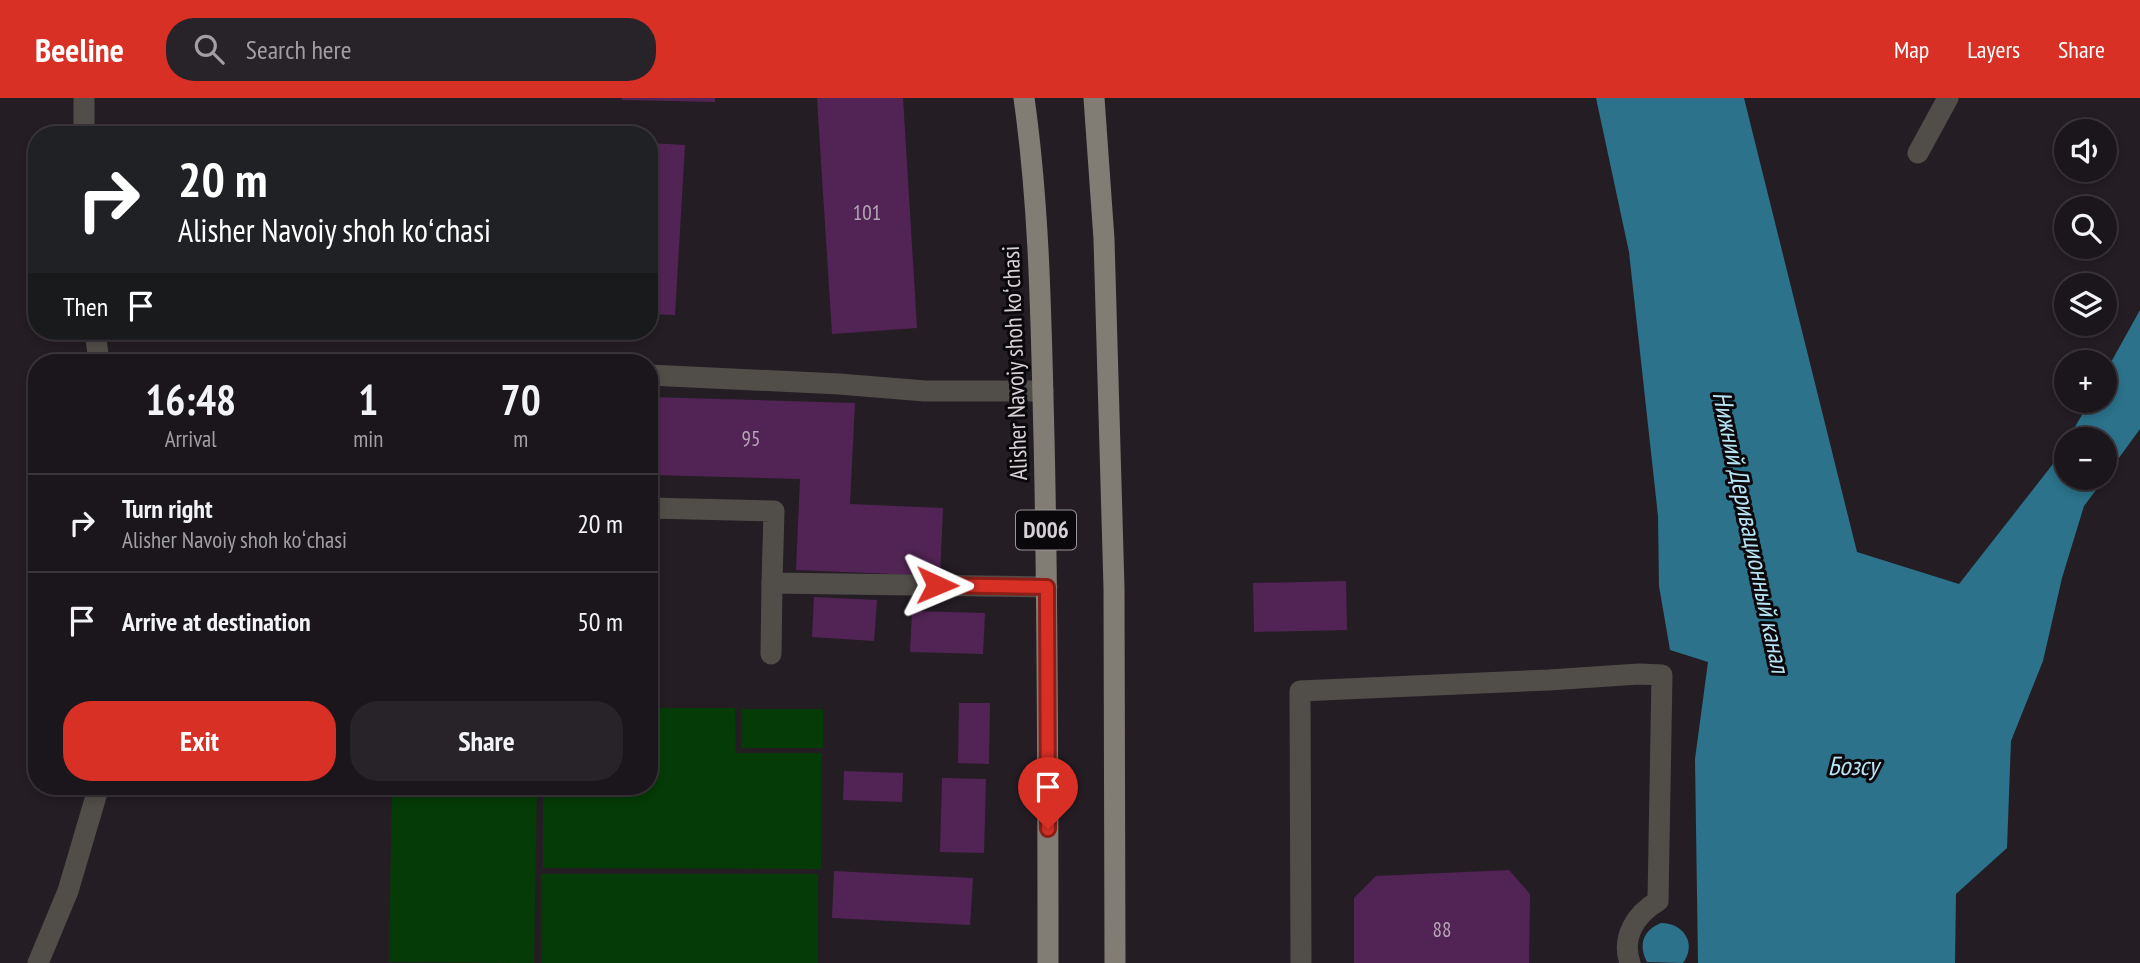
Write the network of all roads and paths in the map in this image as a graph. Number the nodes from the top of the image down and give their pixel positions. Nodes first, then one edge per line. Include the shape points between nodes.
1 (84, 98) edge
2 (1024, 98) edge
3 (1094, 98) edge
4 (1948, 98) edge
5 (85, 126) edge
6 (1918, 153) dead end
7 (658, 376) edge
8 (1043, 391) junction
9 (658, 508) edge
10 (772, 583) junction
11 (1047, 587) junction
12 (771, 654) dead end
13 (96, 795) edge
14 (38, 963) edge
15 (1048, 963) edge
16 (1115, 963) edge
17 (1301, 963) edge
18 (1630, 963) edge

1 - 5 street
2 - 8 main road, Alisher Navoiy shoh koʻchasi / D006 via 1040,263
3 - 16 main road, D006 via 1104,239 1114,588
4 - 6 street
7 - 8 street via 925,391
8 - 11 main road, Alisher Navoiy shoh koʻchasi / D006
9 - 10 street via 774,510
10 - 11 street
10 - 12 street
11 - 15 main road, Alisher Navoiy shoh koʻchasi / D006
13 - 14 street via 68,891
17 - 18 street via 1300,691 1640,674 1662,676 1658,901 1631,928 1627,944

